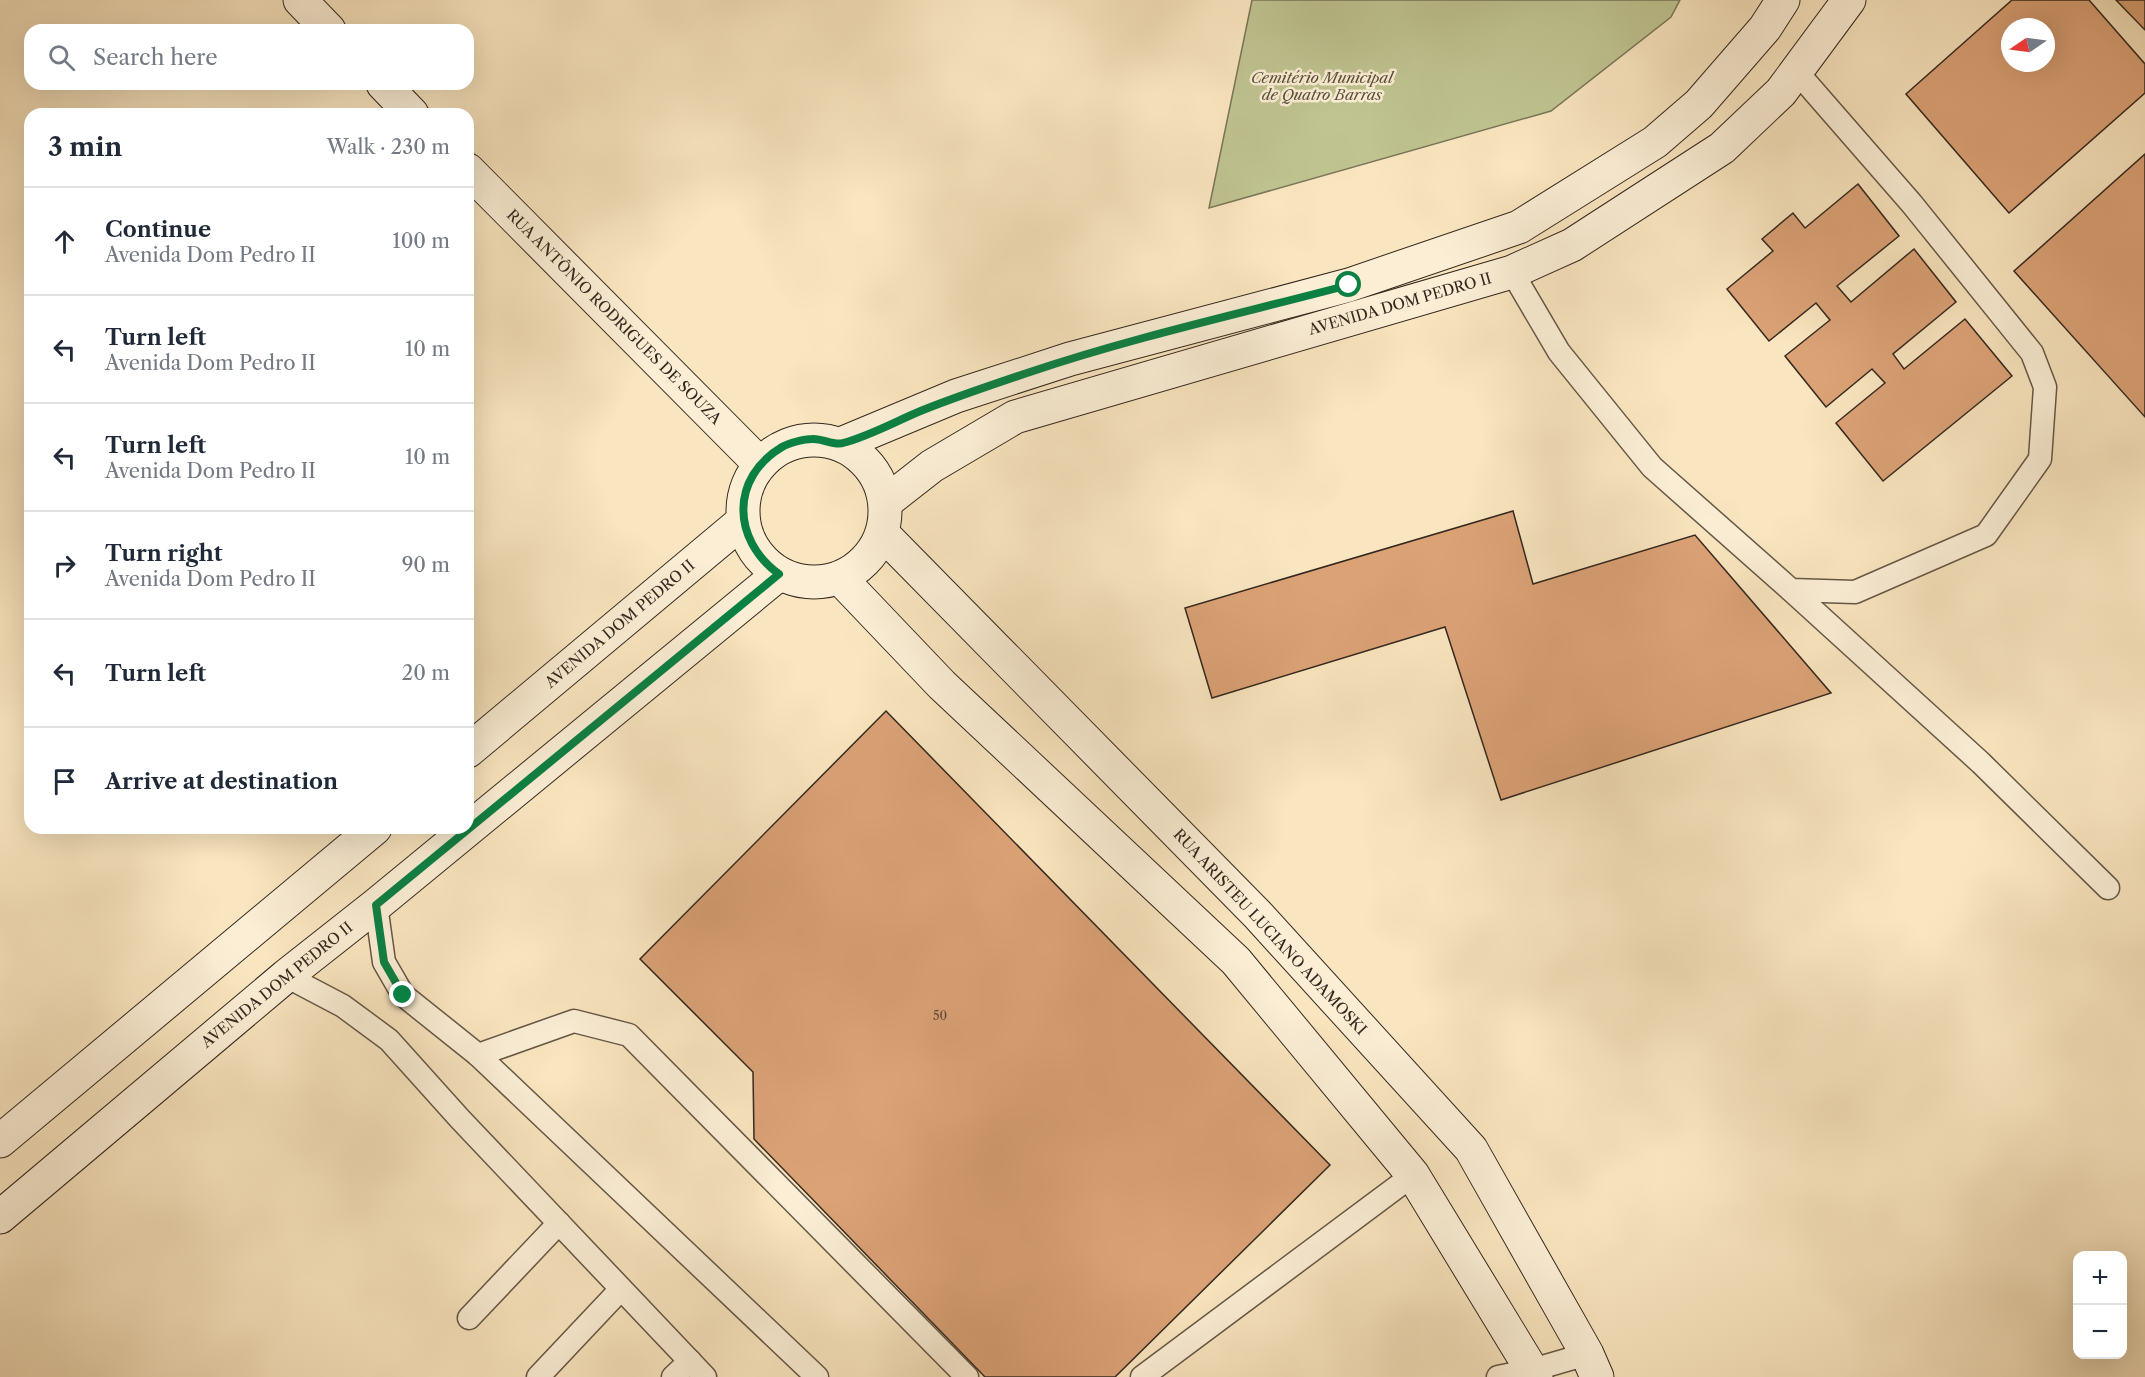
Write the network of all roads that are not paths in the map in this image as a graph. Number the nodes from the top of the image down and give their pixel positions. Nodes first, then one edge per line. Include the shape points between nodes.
1 (300, 0) edge
2 (1783, 0) edge
3 (1849, 0) edge
4 (323, 24) edge
5 (1797, 72) junction
6 (389, 90) edge
7 (406, 108) edge
8 (474, 176) edge
9 (1512, 272) junction
10 (841, 444) junction
11 (760, 465) junction
12 (886, 502) junction
13 (743, 521) junction
14 (883, 534) junction
15 (779, 574) junction
16 (840, 578) junction
17 (1791, 590) junction
18 (474, 746) edge
19 (474, 825) edge
20 (368, 834) edge
21 (462, 834) edge
22 (2108, 888) dead end
23 (376, 905) junction
24 (286, 976) junction
25 (478, 1056) junction
26 (0, 1141) edge
27 (1413, 1175) junction
28 (0, 1217) edge
29 (559, 1223) junction
30 (621, 1289) junction
31 (469, 1318) dead end
32 (1592, 1365) edge
33 (698, 1369) edge
34 (1534, 1374) edge
35 (538, 1377) edge
36 (673, 1377) edge
37 (817, 1377) edge
38 (967, 1377) edge
39 (1142, 1377) edge
40 (1498, 1377) edge

1 - 4 main road
2 - 10 main road via 1765,28 1699,104 1655,142 1519,227 1349,285 1070,359 956,396
3 - 5 main road, AVENIDA DOM PEDRO II
5 - 9 main road, AVENIDA DOM PEDRO II via 1722,148 1572,246
5 - 17 lane via 1912,204 2032,353 2045,387 2040,459 1986,535 1855,592
6 - 7 main road
8 - 11 main road, RUA ANTÔNIO RODRIGUES DE SOUZA
9 - 12 main road, AVENIDA DOM PEDRO II via 1015,417 932,466
9 - 17 lane via 1559,352 1652,467
10 - 11 main road via 812,438 783,446
10 - 12 main road via 872,467
11 - 13 main road via 746,491
12 - 14 main road
13 - 15 main road via 755,551
13 - 18 main road, AVENIDA DOM PEDRO II
14 - 16 main road via 867,560
14 - 32 main road, RUA ARISTEU LUCIANO ADAMOSKI via 1257,914 1471,1149
15 - 16 main road via 809,582
15 - 19 main road, AVENIDA DOM PEDRO II
16 - 27 main road via 942,685 1236,961
17 - 22 lane via 1981,763
20 - 26 main road
21 - 23 main road, AVENIDA DOM PEDRO II
23 - 24 main road, AVENIDA DOM PEDRO II
23 - 25 lane via 384,962 403,995
24 - 28 main road, AVENIDA DOM PEDRO II
24 - 29 lane via 343,1006 389,1040
25 - 37 lane
25 - 38 lane via 574,1021 629,1035
27 - 34 main road
27 - 39 lane
29 - 30 lane
29 - 31 lane
30 - 33 lane
30 - 35 lane
32 - 34 lane
33 - 36 lane
34 - 40 lane

